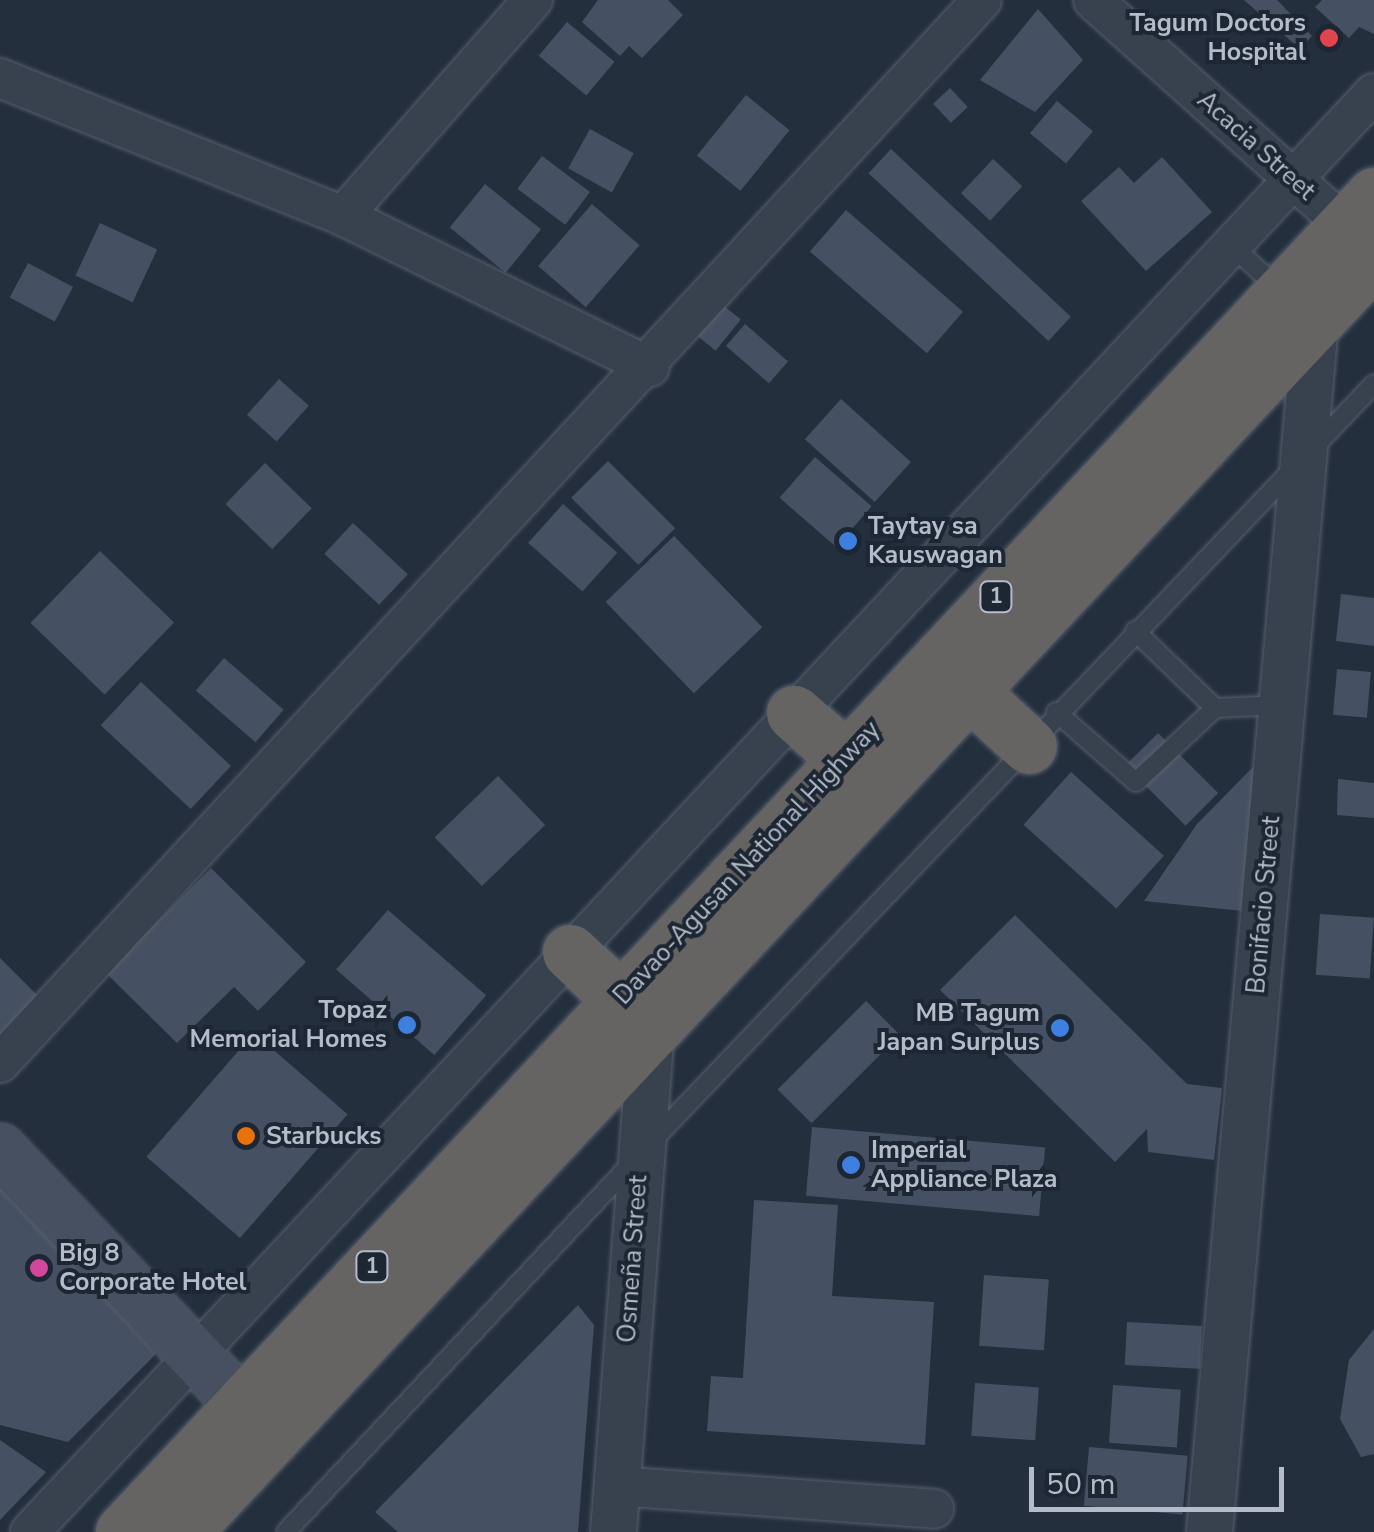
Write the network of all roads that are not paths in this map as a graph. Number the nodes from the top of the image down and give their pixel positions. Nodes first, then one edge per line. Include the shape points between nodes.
1 (533, 0) edge
2 (982, 0) edge
3 (1093, 0) edge
4 (0, 78) edge
5 (1374, 94) edge
6 (1296, 182) junction
7 (344, 216) junction
8 (1367, 233) edge
9 (1233, 247) junction
10 (1298, 308) junction
11 (650, 368) junction
12 (1374, 384) edge
13 (1303, 458) junction
14 (1135, 631) junction
15 (969, 690) junction
16 (1281, 706) junction
17 (1215, 708) junction
18 (794, 713) junction
19 (1042, 729) junction
20 (844, 758) junction
21 (570, 952) junction
22 (636, 1014) junction
23 (0, 1063) edge
24 (0, 1150) edge
25 (641, 1153) junction
26 (196, 1354) junction
27 (243, 1406) junction
28 (616, 1486) junction
29 (934, 1509) dead end
30 (30, 1532) edge
31 (123, 1532) edge
32 (183, 1532) edge
33 (286, 1532) edge
34 (612, 1532) edge
35 (1209, 1532) edge

1 - 7 street
2 - 11 street
3 - 6 street, Acacia Street
4 - 7 street
5 - 6 street
6 - 8 street, Acacia Street
6 - 9 street
7 - 11 street
8 - 10 highway, Davao-Agusan National Highway / 1
9 - 10 lane
9 - 18 street
10 - 13 street, Bonifacio Street
10 - 15 highway, Davao-Agusan National Highway / 1
10 - 20 highway, Davao-Agusan National Highway / 1
11 - 23 street
12 - 13 lane
13 - 14 lane
13 - 16 street, Bonifacio Street
14 - 17 lane
14 - 19 lane
15 - 19 highway
15 - 22 highway, Davao-Agusan National Highway / 1
16 - 17 lane
16 - 35 street, Bonifacio Street
17 - 19 lane via 1136,782
18 - 20 highway
18 - 21 street
19 - 25 lane
20 - 22 highway, Davao-Agusan National Highway / 1
21 - 22 highway
21 - 26 street
22 - 25 street, Osmeña Street
22 - 27 highway, Davao-Agusan National Highway / 1
22 - 32 highway, Davao-Agusan National Highway / 1
24 - 26 main road
25 - 28 street, Osmeña Street
25 - 33 lane
26 - 27 main road
26 - 30 street
27 - 31 highway, Davao-Agusan National Highway / 1
28 - 29 street
28 - 34 street, Osmeña Street

